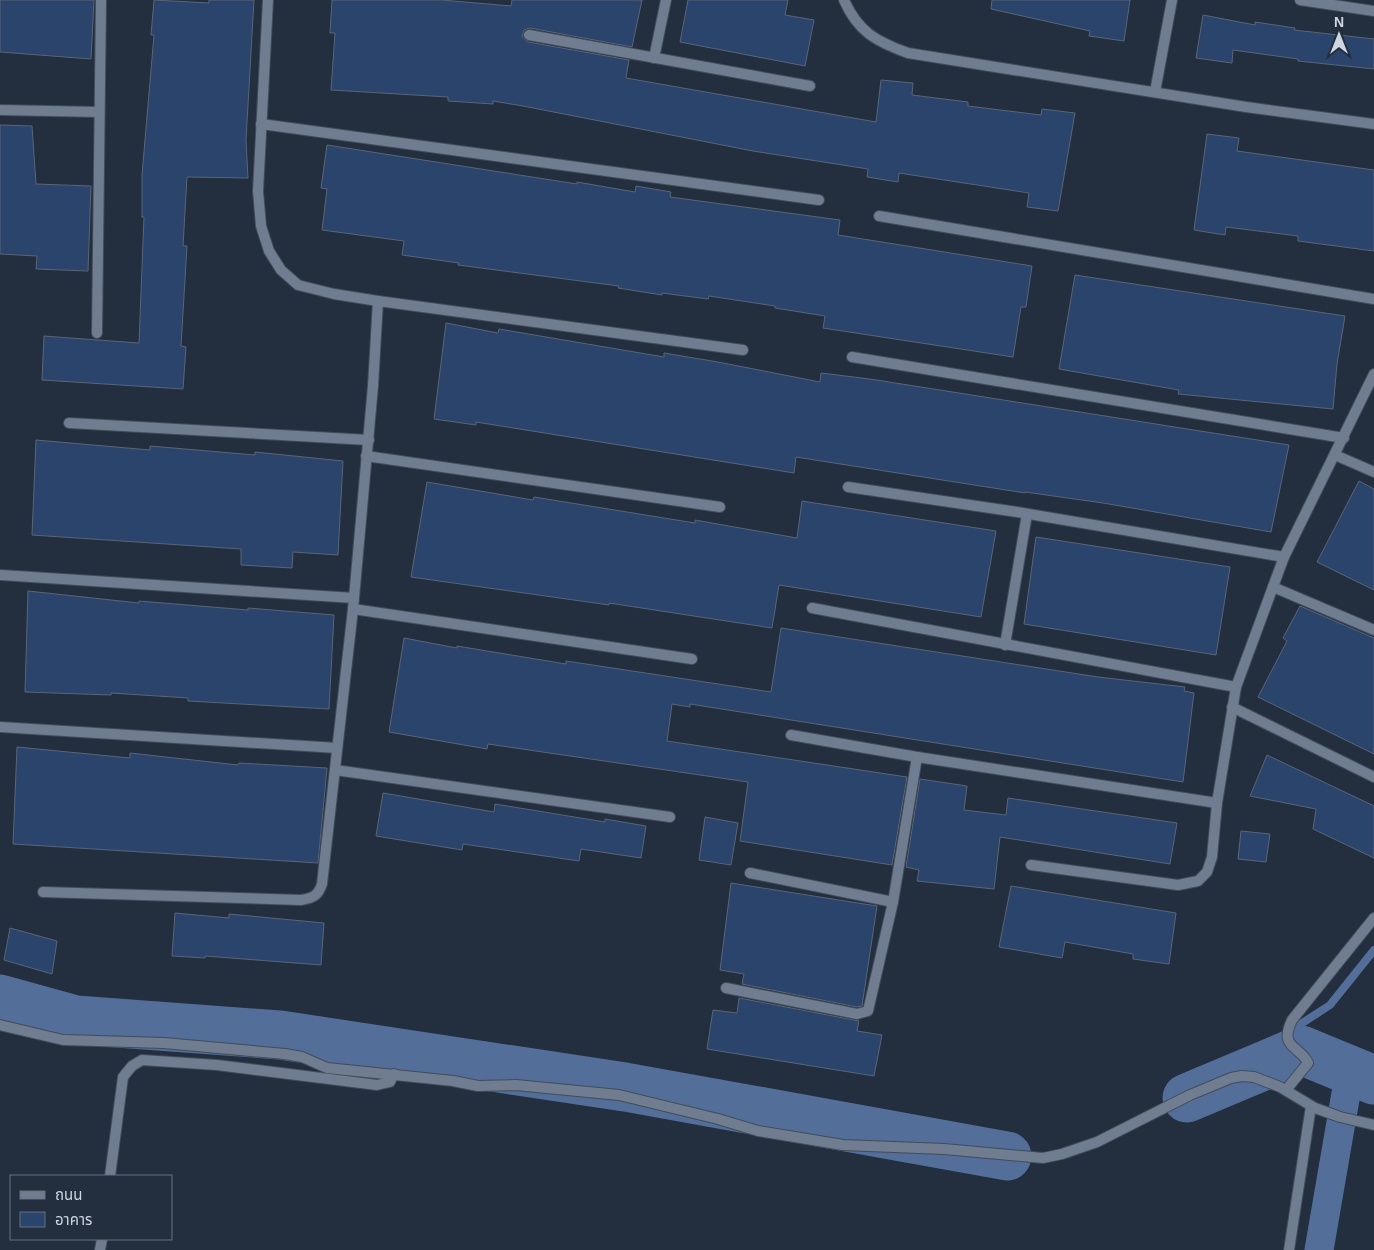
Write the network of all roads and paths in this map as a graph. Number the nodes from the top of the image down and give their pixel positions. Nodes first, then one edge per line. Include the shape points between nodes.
1 (102, 0) edge
2 (268, 0) edge
3 (666, 0) edge
4 (844, 0) edge
5 (1172, 0) edge
6 (1300, 0) edge
7 (1374, 11) edge
8 (529, 35) dead end
9 (654, 58) junction
10 (810, 86) dead end
11 (1156, 92) junction
12 (0, 110) edge
13 (99, 112) junction
14 (261, 124) junction
15 (1374, 124) edge
16 (819, 200) dead end
17 (879, 216) dead end
18 (1374, 298) edge
19 (378, 301) junction
20 (97, 333) dead end
21 (743, 350) dead end
22 (852, 357) dead end
23 (1374, 374) edge
24 (69, 423) dead end
25 (1344, 438) junction
26 (368, 440) junction
27 (1335, 454) junction
28 (366, 456) junction
29 (1374, 472) edge
30 (848, 487) dead end
31 (720, 507) dead end
32 (1027, 514) junction
33 (1284, 557) junction
34 (1, 575) edge
35 (1273, 587) junction
36 (354, 598) junction
37 (812, 608) dead end
38 (353, 609) junction
39 (1374, 630) edge
40 (1005, 645) junction
41 (692, 659) dead end
42 (1236, 687) junction
43 (1232, 707) junction
44 (0, 727) edge
45 (791, 735) dead end
46 (338, 748) junction
47 (916, 757) junction
48 (335, 770) junction
49 (1374, 777) edge
50 (1217, 803) junction
51 (670, 817) dead end
52 (1031, 865) dead end
53 (750, 873) dead end
54 (43, 892) dead end
55 (893, 902) junction
56 (1374, 918) edge
57 (726, 988) dead end
58 (0, 1025) edge
59 (394, 1074) junction
60 (1289, 1086) junction
61 (1313, 1107) junction
62 (1374, 1125) edge
63 (110, 1175) edge
64 (1289, 1250) edge

1 - 13 street
2 - 14 street
3 - 9 street
4 - 11 street via 850,15 864,30 879,42 908,53
5 - 11 street
6 - 7 street
8 - 9 street
9 - 10 street
11 - 15 street
12 - 13 street
13 - 20 street
14 - 16 street
14 - 19 street via 258,192 261,226 269,251 281,270 298,284
17 - 18 street
19 - 21 street
19 - 26 street
22 - 25 street
23 - 25 street
24 - 26 street
25 - 27 street
26 - 28 street
27 - 29 street
27 - 33 street
28 - 31 street
28 - 36 street
30 - 32 street
32 - 33 street
32 - 40 street
33 - 35 street
34 - 36 street
35 - 39 street
35 - 42 street
36 - 38 street
37 - 40 street
38 - 41 street
38 - 46 street
40 - 42 street
42 - 43 street
43 - 49 street
43 - 50 street
44 - 46 street
45 - 47 street
46 - 48 street
47 - 50 street
47 - 55 street
48 - 51 street
48 - 54 street via 322,884 313,898
50 - 52 street via 1212,857 1207,872 1188,885
53 - 55 street
55 - 57 street via 868,1011 857,1014
56 - 60 street via 1290,1025 1289,1041 1308,1063
58 - 59 street via 63,1040 164,1043 285,1054 302,1057 327,1068
59 - 60 street via 478,1086 516,1084 619,1095 718,1118 758,1131 831,1144 944,1149 1036,1158 1062,1154 1097,1142 1231,1078 1254,1077
59 - 63 street via 390,1082 377,1085 217,1065 142,1060 132,1066 124,1077
60 - 61 street
61 - 62 street
61 - 64 street

